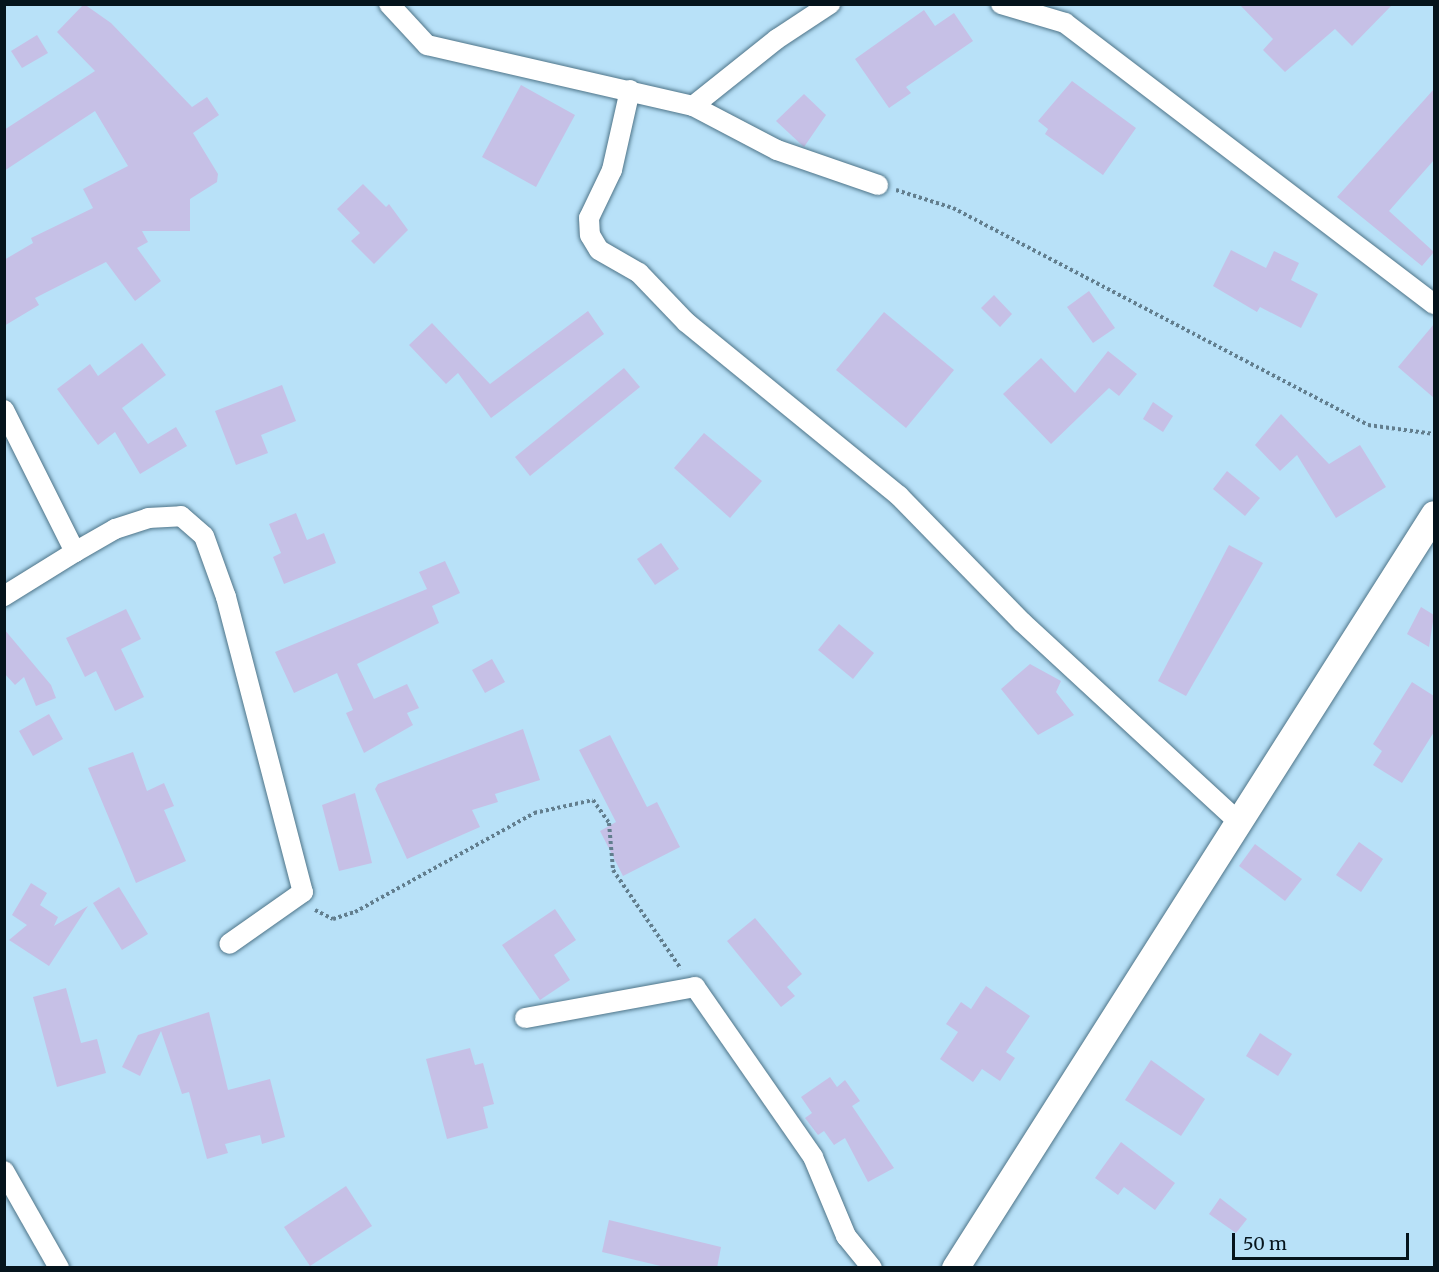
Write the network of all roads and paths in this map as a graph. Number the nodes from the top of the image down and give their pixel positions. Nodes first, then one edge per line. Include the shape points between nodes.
1 (389, 4) edge
2 (830, 4) edge
3 (1001, 4) edge
4 (630, 90) junction
5 (693, 106) junction
6 (878, 185) joint
7 (1434, 304) edge
8 (4, 410) edge
9 (1434, 434) edge
10 (1434, 514) edge
11 (75, 552) junction
12 (4, 596) edge
13 (1239, 821) junction
14 (303, 892) junction
15 (229, 944) dead end
16 (695, 987) junction
17 (525, 1018) dead end
18 (4, 1171) edge
19 (59, 1268) edge
20 (872, 1268) edge
21 (955, 1268) edge

1 - 4 street via 405,28 427,45
2 - 5 street via 777,39
3 - 7 street via 1065,23
4 - 5 street
4 - 13 street via 612,170 589,218 590,235 599,250 639,273 686,322 900,496 1022,622
5 - 6 street via 777,150
6 - 9 path via 953,208 1368,425
8 - 11 street
10 - 13 street
11 - 12 street
11 - 14 street via 115,529 148,518 181,516 204,536 226,597
13 - 21 street
14 - 15 street
14 - 16 path via 315,910 333,920 356,912 534,813 592,800 609,824 613,870
16 - 17 street
16 - 20 street via 813,1157 846,1236
18 - 19 street

